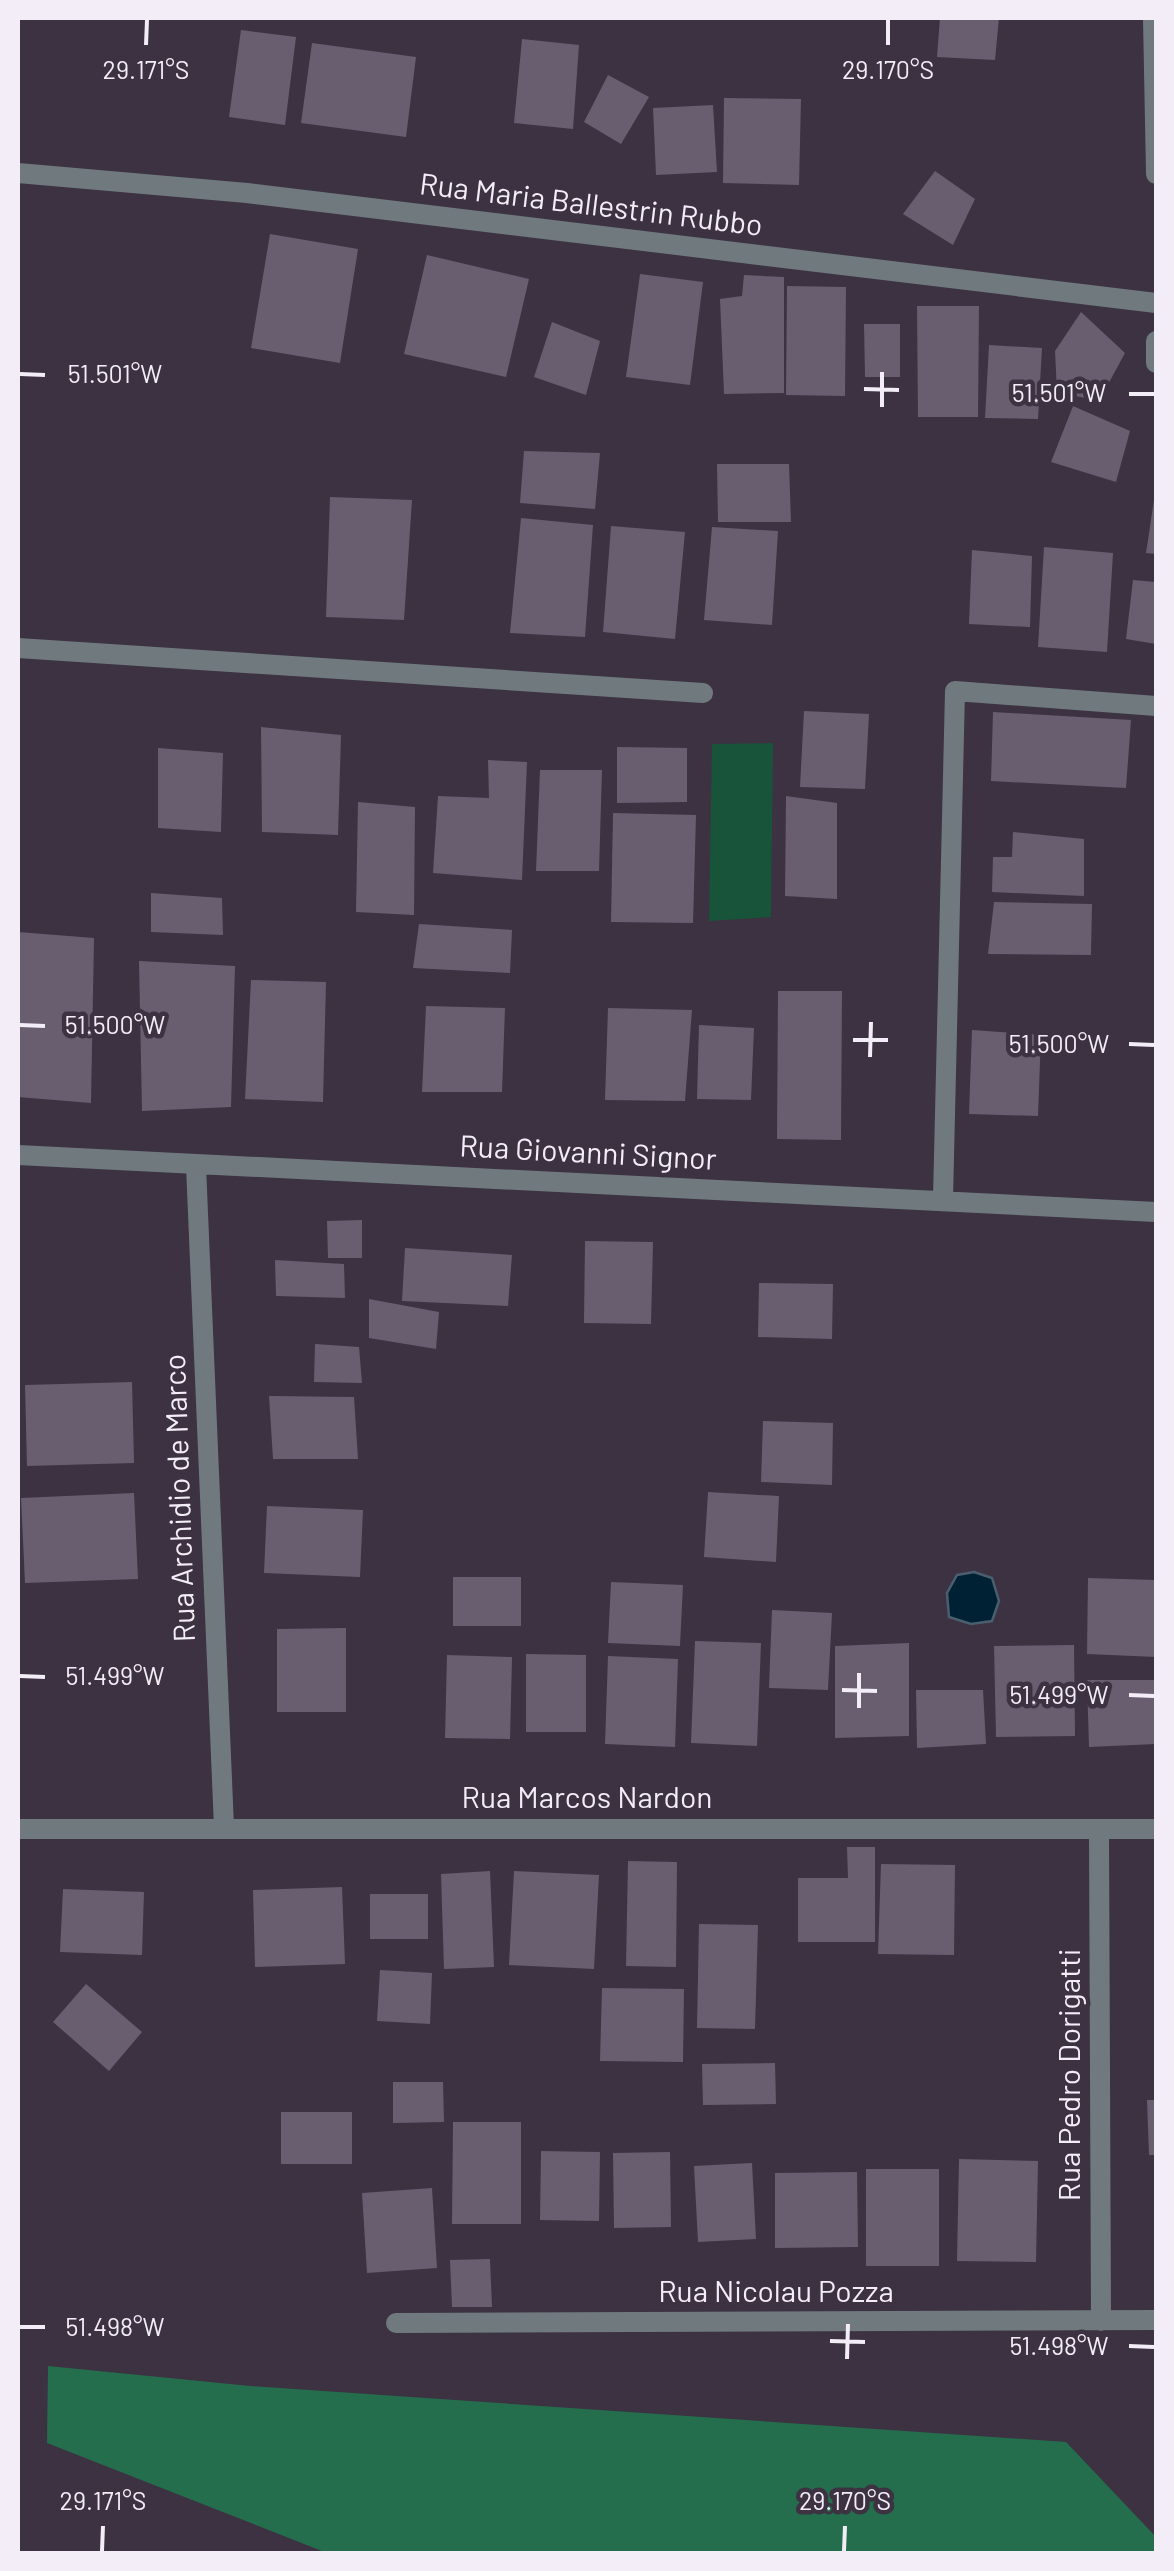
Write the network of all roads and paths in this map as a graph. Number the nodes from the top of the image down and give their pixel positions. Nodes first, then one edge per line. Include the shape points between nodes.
1 (1153, 18) edge
2 (18, 173) edge
3 (1156, 174) edge
4 (1156, 303) edge
5 (1156, 341) edge
6 (1156, 363) edge
7 (18, 648) edge
8 (703, 693) dead end
9 (1156, 706) edge
10 (18, 1156) edge
11 (196, 1166) junction
12 (943, 1200) junction
13 (1156, 1212) edge
14 (224, 1828) junction
15 (18, 1829) edge
16 (1099, 1829) junction
17 (1156, 1829) edge
18 (1101, 2320) junction
19 (1156, 2320) edge
20 (396, 2323) dead end

1 - 3 street
2 - 4 street, Rua Maria Ballestrin Rubbo via 248,193
5 - 6 street
7 - 8 street
9 - 12 street via 955,690
10 - 11 street, Rua Giovanni Signor
11 - 12 street, Rua Giovanni Signor
11 - 14 street, Rua Archidio de Marco
12 - 13 street, Rua Giovanni Signor
14 - 15 street, Rua Marcos Nardon
14 - 16 street, Rua Marcos Nardon
16 - 17 street, Rua Marcos Nardon
16 - 18 street, Rua Pedro Dorigatti
18 - 19 street, Rua Nicolau Pozza
18 - 20 street, Rua Nicolau Pozza

